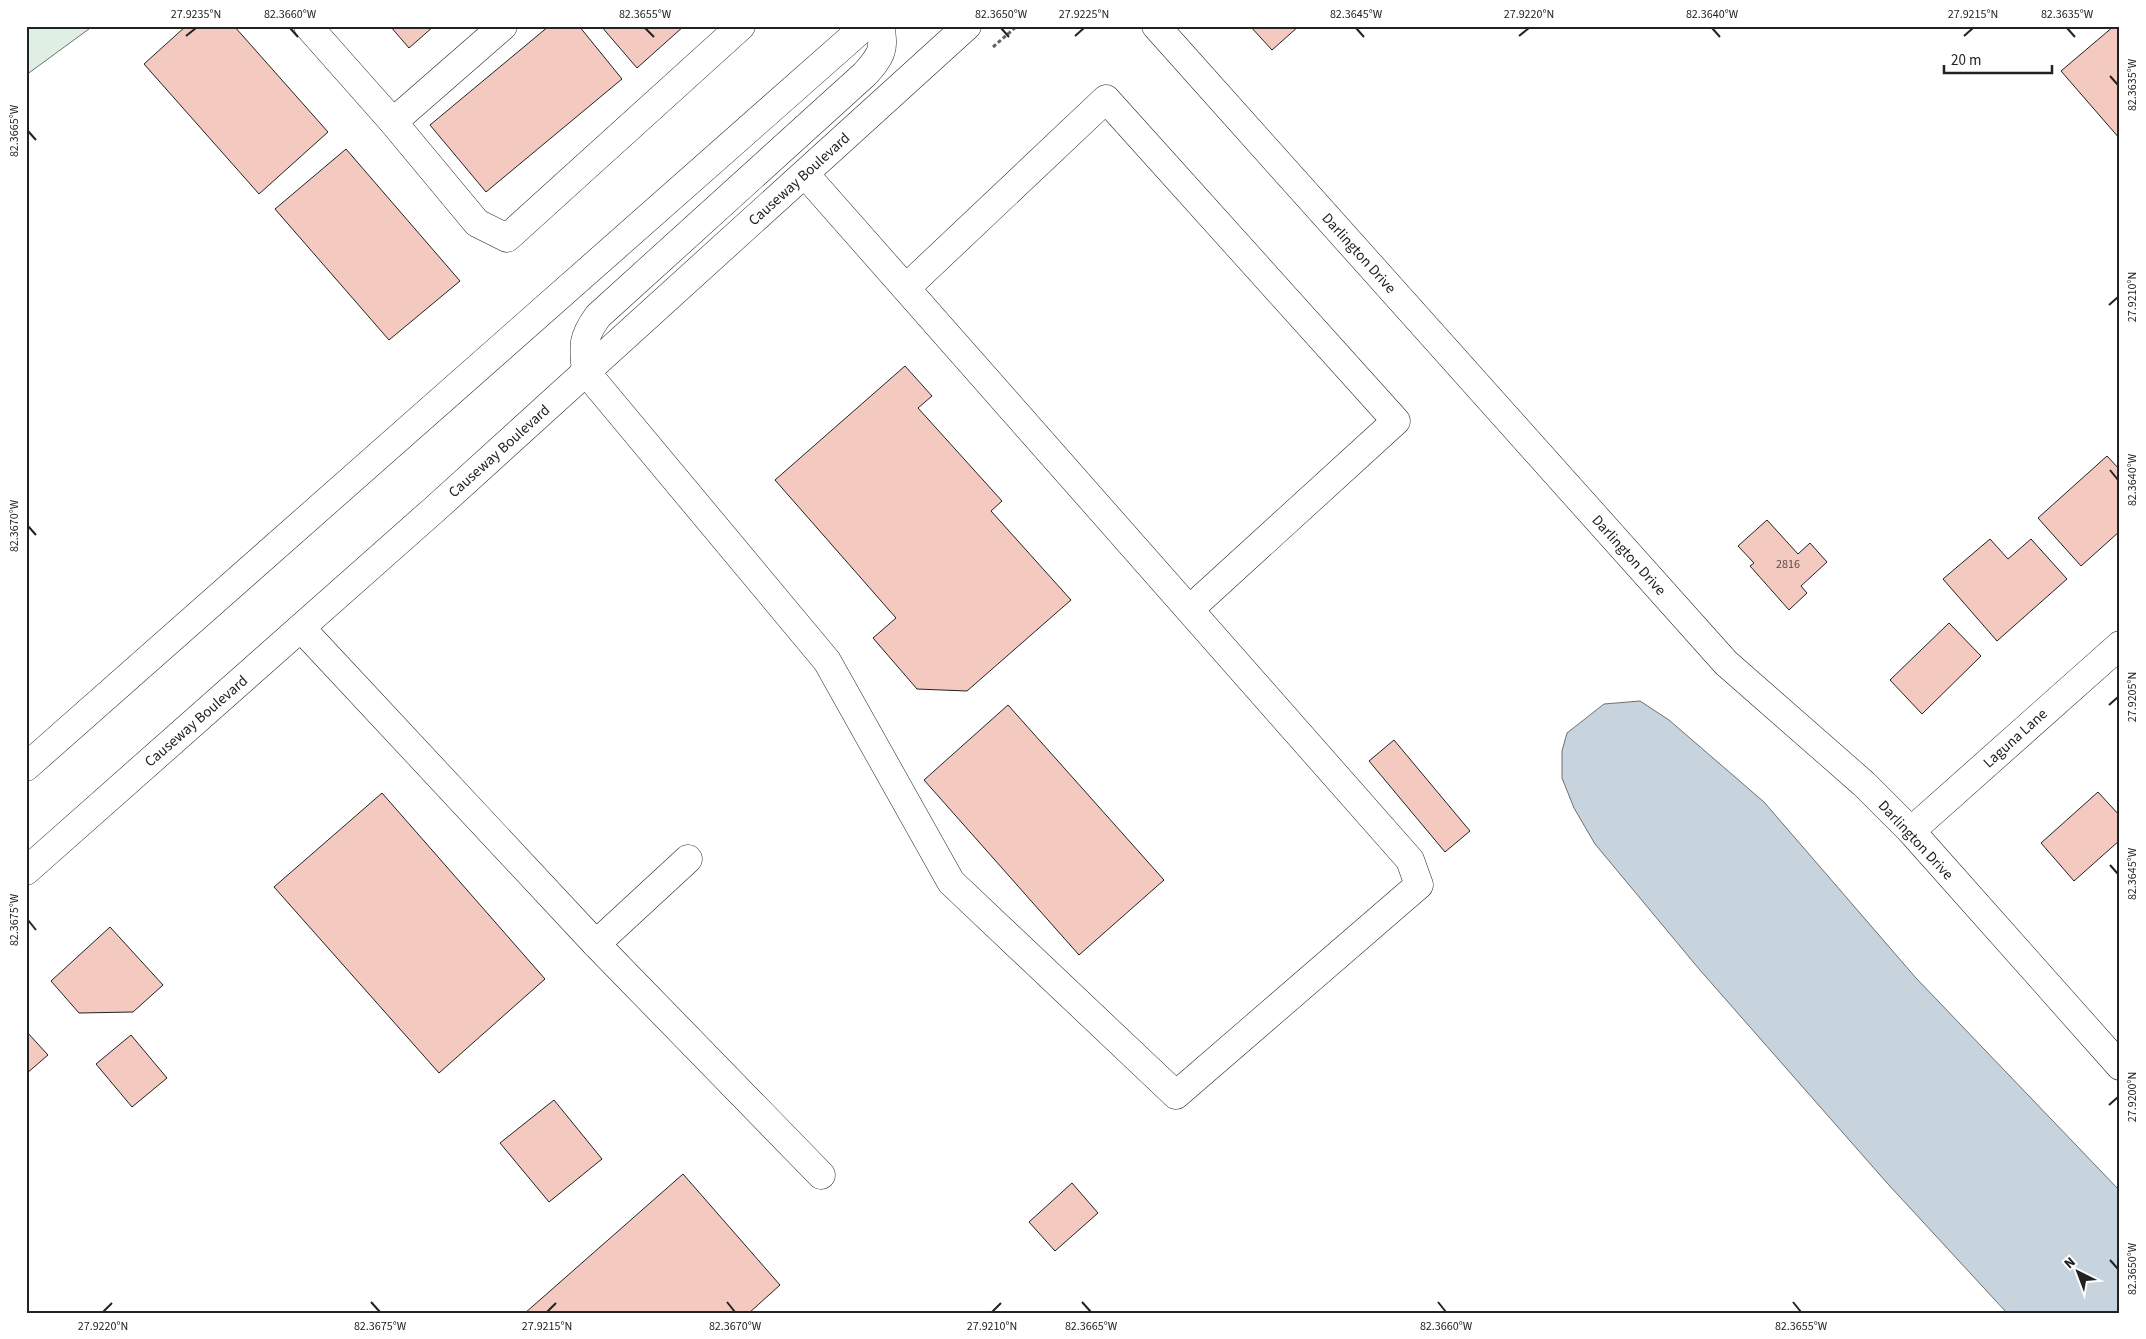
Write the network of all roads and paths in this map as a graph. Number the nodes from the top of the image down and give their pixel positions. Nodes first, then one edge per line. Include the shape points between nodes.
1 (308, 26) edge
2 (503, 26) edge
3 (741, 26) edge
4 (865, 26) edge
5 (880, 26) edge
6 (967, 26) edge
7 (1156, 26) edge
8 (393, 122) junction
9 (805, 174) junction
10 (906, 288) junction
11 (586, 372) junction
12 (1190, 609) junction
13 (301, 628) junction
14 (2120, 645) edge
15 (26, 768) edge
16 (1911, 831) junction
17 (688, 858) dead end
18 (26, 871) edge
19 (596, 944) junction
20 (2120, 1066) edge
21 (821, 1175) dead end

1 - 8 main road
2 - 8 main road
3 - 8 main road via 506,238 477,223
4 - 15 main road
5 - 11 main road via 884,42 878,60 865,74 598,316 583,345
6 - 9 main road, Causeway Boulevard
7 - 16 main road, Darlington Drive via 1726,663 1864,784
9 - 10 main road
9 - 11 main road, Causeway Boulevard
10 - 12 main road
10 - 12 main road via 1106,99 1396,421
11 - 12 main road via 827,661 951,882 1176,1095 1419,885 1410,860
11 - 13 main road, Causeway Boulevard
13 - 18 main road, Causeway Boulevard
13 - 19 main road
14 - 16 main road, Laguna Lane
16 - 20 main road, Darlington Drive
17 - 19 main road
19 - 21 main road

